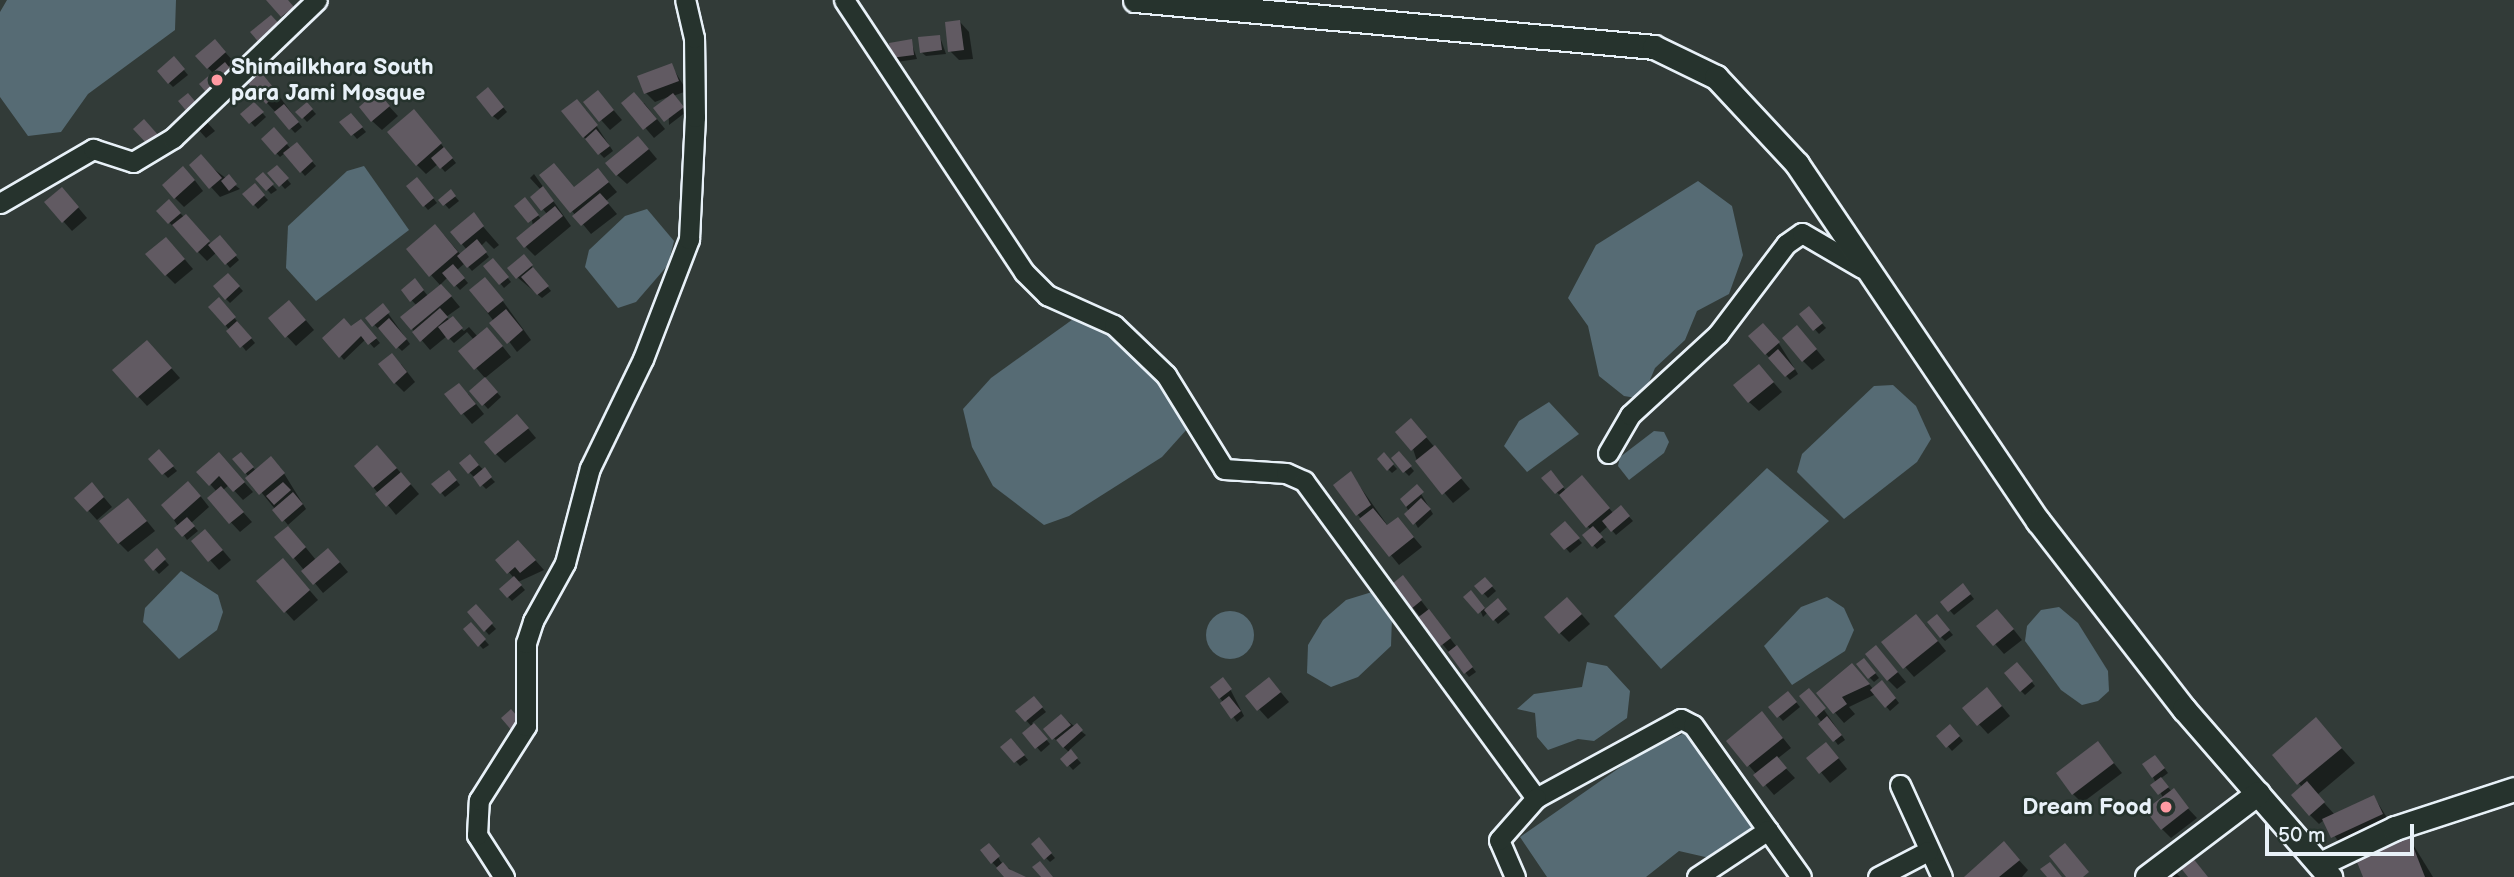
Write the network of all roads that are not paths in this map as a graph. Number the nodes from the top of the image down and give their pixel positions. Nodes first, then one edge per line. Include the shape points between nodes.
1 (317, 0) edge
2 (685, 0) edge
3 (844, 0) edge
4 (1135, 0) edge
5 (0, 203) edge
6 (1862, 268) junction
7 (1608, 453) dead end
8 (1900, 785) dead end
9 (2514, 789) edge
10 (2258, 793) junction
11 (1536, 799) junction
12 (1768, 830) junction
13 (1928, 851) junction
14 (2325, 871) edge
15 (503, 877) edge
16 (1515, 877) edge
17 (1697, 877) edge
18 (1801, 877) edge
19 (1878, 877) edge
20 (1942, 877) edge
21 (2147, 877) edge

1 - 5 street via 173,138 133,162 93,149
2 - 15 street via 694,38 689,239 643,359 590,468 565,563 533,621 526,643 526,726 479,800 477,835
3 - 11 street via 1024,272 1047,295 1114,325 1167,375 1224,468 1286,473 1304,481
4 - 6 street via 1654,47 1716,77 1740,97 1797,163
6 - 7 street via 1802,233 1786,244 1718,334 1630,415
6 - 10 street via 2038,521
8 - 13 street
9 - 14 street via 2395,828
10 - 14 street
10 - 21 street
11 - 12 street via 1681,719 1693,725
11 - 16 street via 1499,840
12 - 17 street
12 - 18 street
13 - 19 street
13 - 20 street

